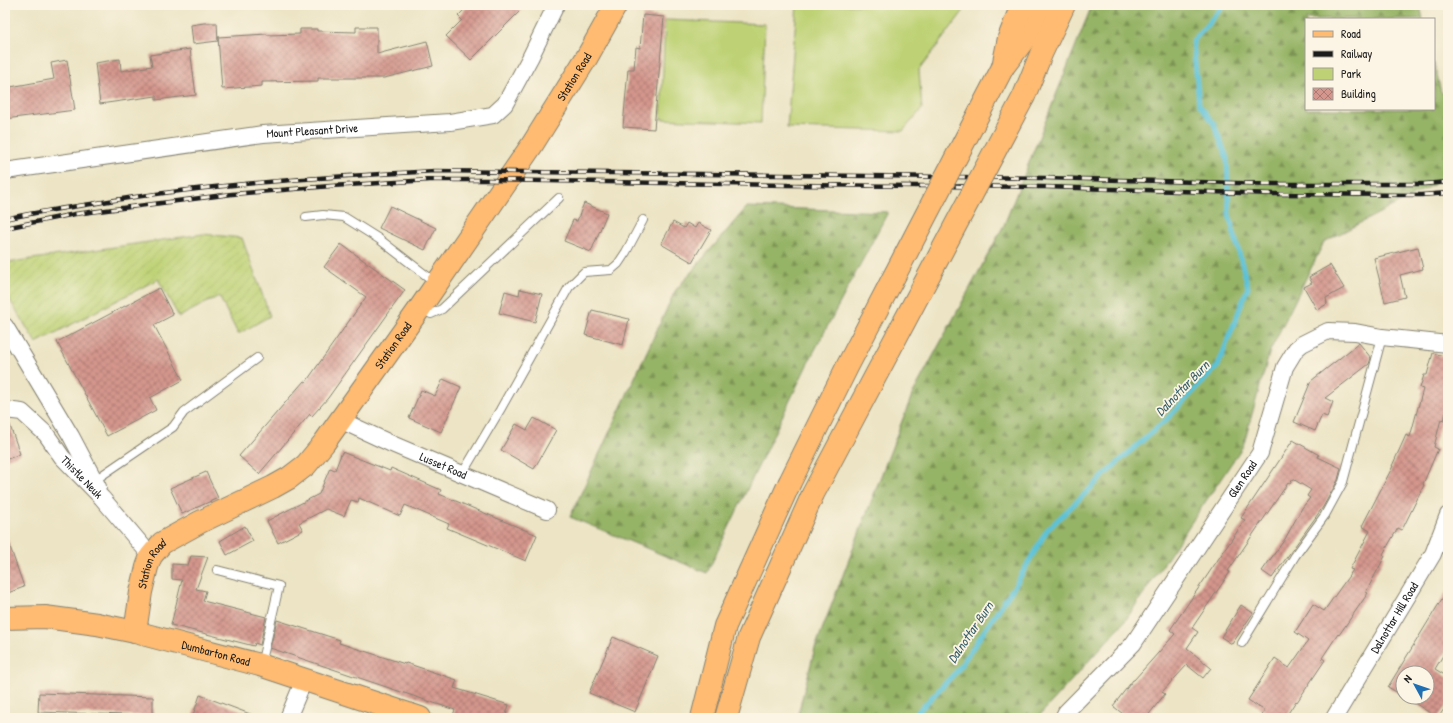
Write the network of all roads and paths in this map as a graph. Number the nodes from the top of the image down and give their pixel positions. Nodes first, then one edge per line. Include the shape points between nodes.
1 (556, 5) edge
2 (616, 5) edge
3 (1022, 5) edge
4 (1041, 5) edge
5 (1064, 5) edge
6 (1076, 5) edge
7 (1003, 67) junction
8 (1024, 96) junction
9 (5, 171) edge
10 (559, 198) dead end
11 (306, 217) dead end
12 (643, 220) dead end
13 (437, 284) junction
14 (420, 308) junction
15 (5, 326) edge
16 (1382, 337) junction
17 (1448, 344) edge
18 (257, 358) dead end
19 (5, 410) edge
20 (340, 420) junction
21 (462, 474) junction
22 (95, 480) junction
23 (102, 498) junction
24 (547, 510) dead end
25 (1448, 515) edge
26 (1442, 546) edge
27 (151, 556) junction
28 (217, 570) dead end
29 (5, 618) edge
30 (135, 632) junction
31 (1242, 643) dead end
32 (260, 665) junction
33 (304, 680) junction
34 (288, 718) edge
35 (420, 718) edge
36 (702, 718) edge
37 (726, 718) edge
38 (1063, 718) edge
39 (1334, 718) edge

1 - 9 street, Mount Pleasant Drive via 505,104 493,115 450,122 263,134
2 - 13 main road, Station Road via 532,145
3 - 7 main road via 1009,38
4 - 7 main road via 1026,37
5 - 8 main road
6 - 8 main road via 1044,69
7 - 36 main road, bridge via 847,366 789,484 725,626
8 - 37 main road, bridge via 813,494 749,637
10 - 14 lane via 442,309 432,314
11 - 13 lane via 344,217 378,239
12 - 21 lane via 618,264 611,270 584,272 570,287
13 - 14 main road, Station Road
14 - 20 main road, Station Road
15 - 22 street
16 - 17 street, Glen Road
16 - 31 lane via 1342,482 1325,515 1295,556
16 - 38 street, Glen Road via 1328,331 1302,344 1296,350 1285,367 1260,453 1133,644
18 - 22 lane via 184,412 173,428
19 - 23 street, Thistle Neuk via 22,412 46,434 62,457
20 - 21 street, Lusset Road
20 - 27 main road, Station Road via 306,465 289,478 162,543
21 - 24 street, Lusset Road
22 - 23 street
23 - 27 street, Thistle Neuk
25 - 26 street, Dalnottar Hill Road
26 - 39 street, Dalnottar Hill Road via 1433,554
27 - 30 main road, Station Road via 144,578
28 - 32 lane via 279,586
29 - 30 main road, Dumbarton Road via 45,617
30 - 32 main road, Dumbarton Road
32 - 33 main road, Dumbarton Road
33 - 34 street
33 - 35 main road, Dumbarton Road

